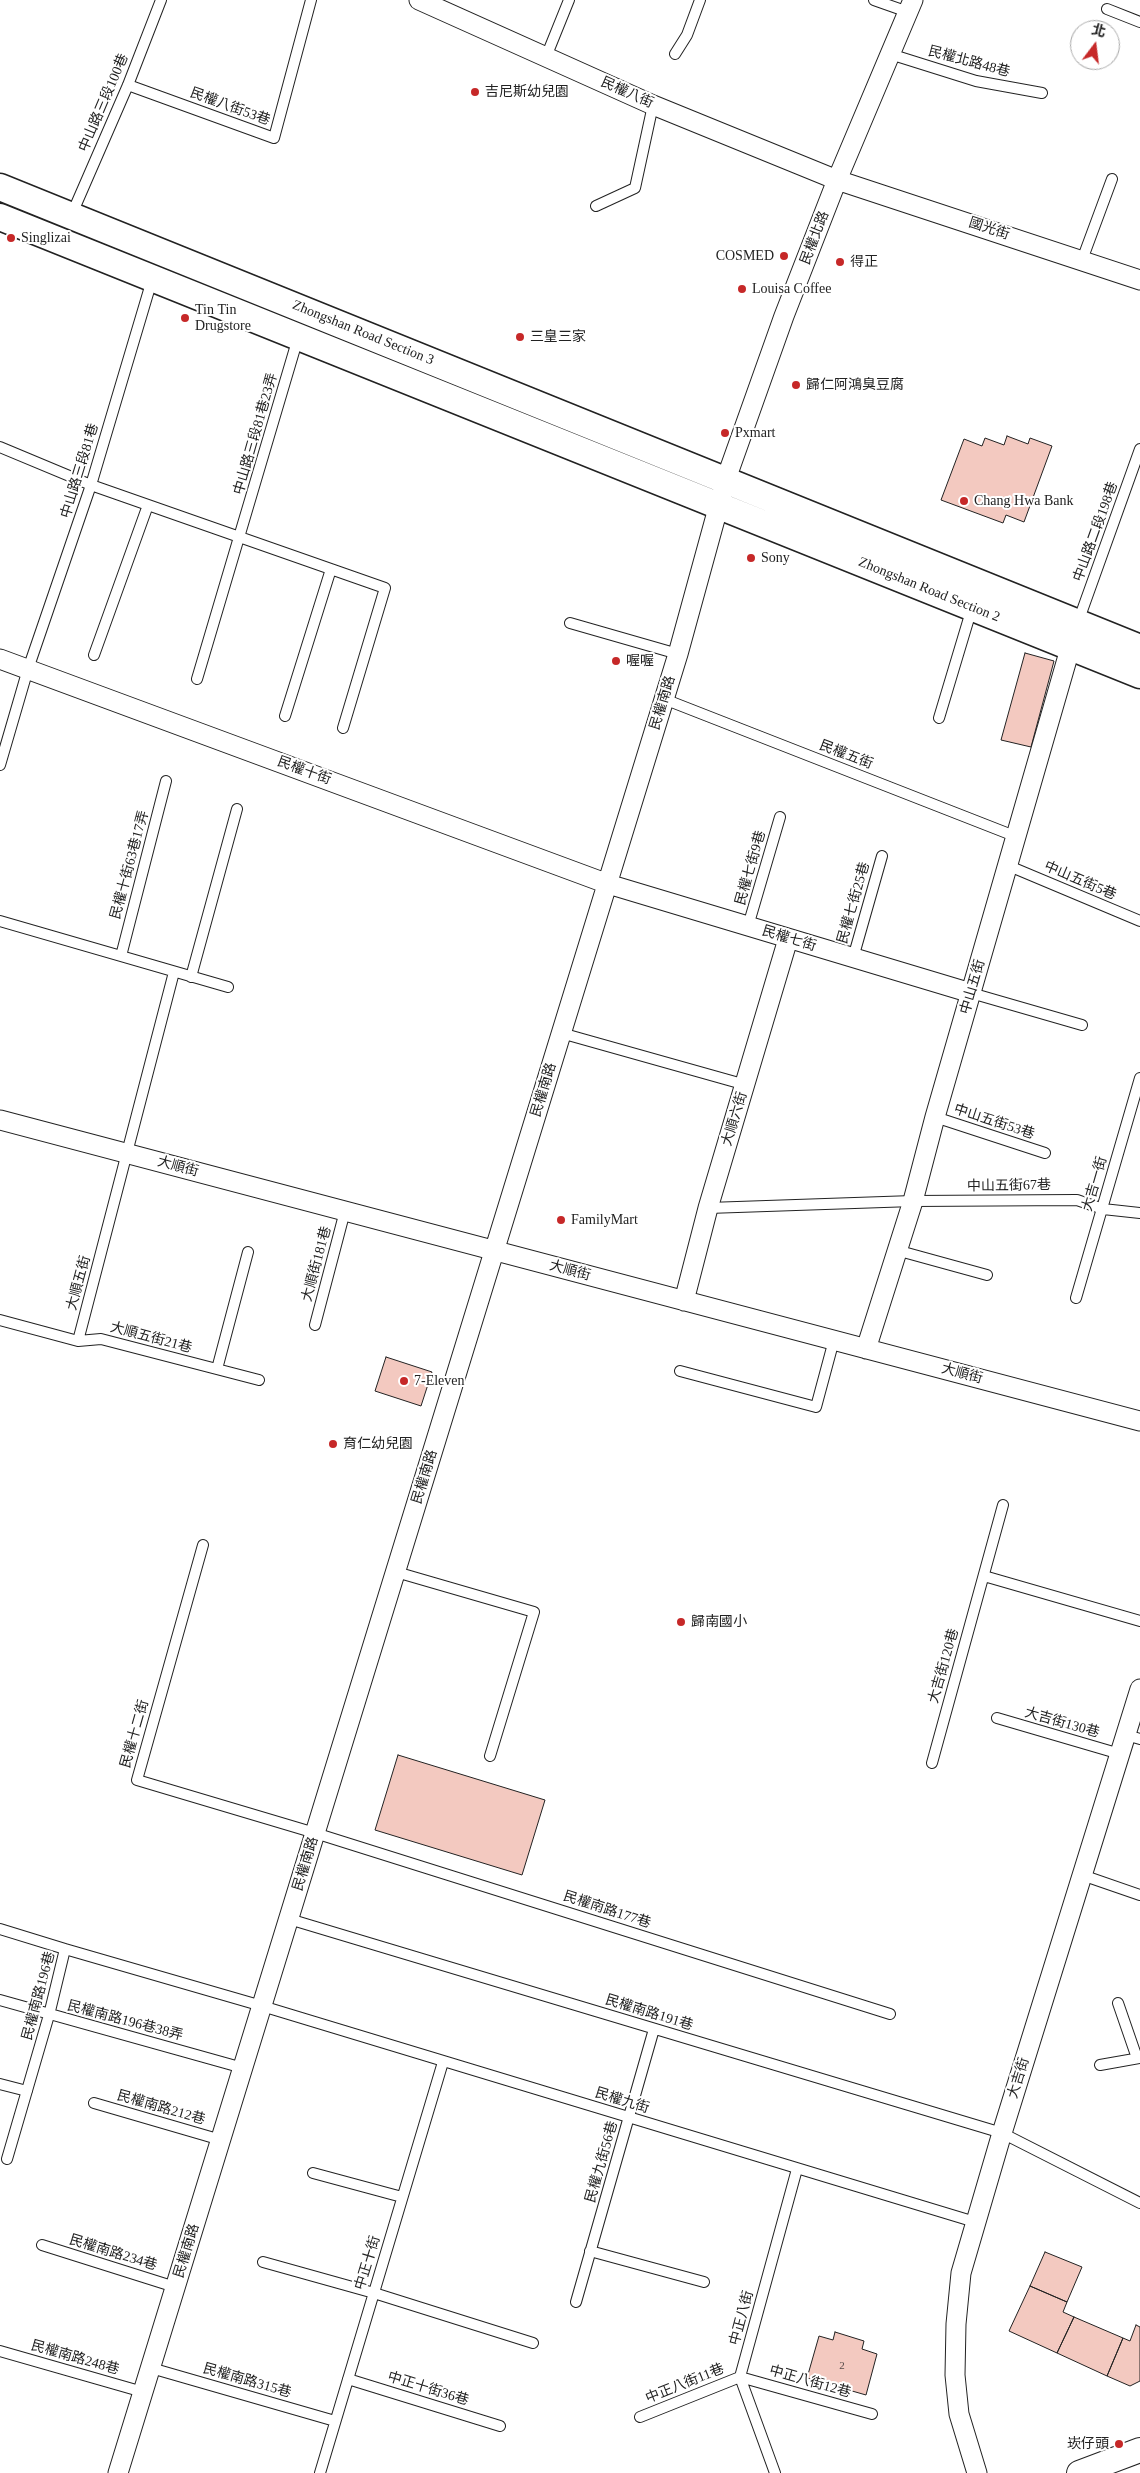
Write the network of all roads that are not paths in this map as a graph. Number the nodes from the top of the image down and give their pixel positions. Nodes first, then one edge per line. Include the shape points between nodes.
1 (161, 0) edge
2 (311, 0) edge
3 (419, 0) edge
4 (569, 0) edge
5 (700, 0) edge
6 (874, 0) edge
7 (441, 4) edge
8 (911, 6) edge
9 (1107, 9) dead end
10 (1140, 22) edge
11 (675, 54) dead end
12 (890, 54) junction
13 (546, 57) junction
14 (128, 85) junction
15 (1042, 93) dead end
16 (653, 105) junction
17 (1112, 179) dead end
18 (837, 180) junction
19 (0, 188) edge
20 (596, 206) dead end
21 (71, 216) junction
22 (0, 217) edge
23 (1082, 260) junction
24 (152, 279) junction
25 (1140, 280) edge
26 (298, 338) junction
27 (0, 447) edge
28 (1140, 449) edge
29 (726, 479) junction
30 (91, 485) junction
31 (148, 505) junction
32 (718, 505) junction
33 (241, 537) junction
34 (331, 569) junction
35 (972, 607) junction
36 (570, 623) dead end
37 (1074, 635) junction
38 (1140, 648) edge
39 (678, 654) junction
40 (94, 655) dead end
41 (0, 659) edge
42 (28, 669) junction
43 (1140, 674) edge
44 (197, 679) dead end
45 (664, 699) junction
46 (285, 716) dead end
47 (939, 718) dead end
48 (343, 728) dead end
49 (0, 766) edge
50 (166, 781) dead end
51 (237, 809) dead end
52 (780, 817) dead end
53 (1017, 837) junction
54 (882, 856) dead end
55 (1009, 866) junction
56 (608, 884) junction
57 (0, 921) edge
58 (1140, 921) edge
59 (748, 926) junction
60 (788, 938) junction
61 (121, 956) junction
62 (853, 958) junction
63 (174, 972) junction
64 (191, 977) junction
65 (228, 987) dead end
66 (971, 993) junction
67 (1082, 1026) dead end
68 (561, 1033) junction
69 (1140, 1078) edge
70 (746, 1085) junction
71 (934, 1117) junction
72 (0, 1120) edge
73 (1046, 1153) dead end
74 (128, 1154) junction
75 (913, 1201) junction
76 (708, 1208) junction
77 (1103, 1209) junction
78 (345, 1211) junction
79 (1140, 1214) edge
80 (896, 1250) junction
81 (494, 1251) junction
82 (248, 1252) dead end
83 (987, 1275) dead end
84 (1076, 1298) dead end
85 (684, 1301) junction
86 (0, 1320) edge
87 (315, 1324) dead end
88 (834, 1340) junction
89 (78, 1341) junction
90 (866, 1349) junction
91 (217, 1369) junction
92 (680, 1370) dead end
93 (259, 1380) dead end
94 (1140, 1421) edge
95 (1003, 1505) dead end
96 (203, 1545) dead end
97 (396, 1572) junction
98 (984, 1576) junction
99 (1140, 1621) edge
100 (1140, 1689) edge
101 (997, 1718) dead end
102 (1133, 1737) edge
103 (1120, 1754) junction
104 (490, 1756) dead end
105 (932, 1763) dead end
106 (315, 1833) junction
107 (1082, 1875) junction
108 (1140, 1895) edge
109 (289, 1918) junction
110 (0, 1929) edge
111 (65, 1949) junction
112 (0, 2000) edge
113 (1118, 2003) dead end
114 (262, 2006) junction
115 (49, 2014) junction
116 (890, 2014) dead end
117 (654, 2029) junction
118 (1139, 2058) edge
119 (443, 2062) junction
120 (1100, 2065) dead end
121 (243, 2068) junction
122 (0, 2084) edge
123 (27, 2091) junction
124 (94, 2103) dead end
125 (630, 2118) junction
126 (1002, 2134) junction
127 (221, 2140) junction
128 (7, 2159) dead end
129 (797, 2169) junction
130 (313, 2173) dead end
131 (402, 2197) junction
132 (1140, 2203) edge
133 (975, 2222) junction
134 (42, 2245) dead end
135 (590, 2252) junction
136 (263, 2262) dead end
137 (704, 2282) dead end
138 (175, 2287) junction
139 (374, 2294) junction
140 (576, 2302) dead end
141 (533, 2344) dead end
142 (0, 2351) edge
143 (151, 2368) junction
144 (740, 2377) junction
145 (348, 2378) junction
146 (143, 2392) junction
147 (872, 2414) dead end
148 (640, 2417) dead end
149 (335, 2421) junction
150 (500, 2426) dead end
151 (1140, 2450) edge
152 (118, 2473) edge
153 (320, 2473) edge
154 (775, 2473) edge
155 (977, 2473) edge
156 (1079, 2473) edge

1 - 14 lane, 中山路三段100巷
2 - 14 lane, 民權八街53巷 via 274,138
3 - 7 street, 民權八街
4 - 13 lane
5 - 11 lane via 687,35
6 - 8 lane
7 - 13 street, 民權八街
8 - 12 street, 民權北路
9 - 10 lane
12 - 15 lane, 民權北路48巷 via 976,81
12 - 18 street, 民權北路
13 - 16 street, 民權八街
14 - 21 lane, 中山路三段100巷
16 - 18 street, 民權八街
16 - 20 lane via 635,188
17 - 23 lane
18 - 23 street, 國光街
18 - 29 street, 民權北路
19 - 21 main road, Zhongshan Road Section 3
21 - 29 main road, Zhongshan Road Section 3
22 - 24 main road, Zhongshan Road Section 3
23 - 25 street, 國光街
24 - 26 main road, Zhongshan Road Section 3
24 - 30 lane, 中山路三段81巷
26 - 32 main road, Zhongshan Road Section 3
26 - 33 lane, 中山路三段81巷23弄
27 - 30 lane
28 - 37 lane, 中山路二段198巷
29 - 32 street, 民權南路
29 - 37 main road, Zhongshan Road Section 2
30 - 31 lane
30 - 42 lane, 中山路三段81巷
31 - 33 lane
31 - 40 lane
32 - 35 main road, Zhongshan Road Section 2
32 - 39 street, 民權南路
33 - 34 lane
33 - 44 lane, 中山路三段81巷23弄
34 - 46 lane
34 - 48 lane via 386,588
35 - 37 main road, Zhongshan Road Section 2
35 - 47 lane
36 - 39 lane
37 - 38 main road, Zhongshan Road Section 2
37 - 43 main road, Zhongshan Road Section 2
37 - 53 street, 中山五街
39 - 45 street, 民權南路
41 - 42 street, 民權十街
42 - 49 lane, 中山路三段81巷
42 - 56 street, 民權十街
45 - 53 lane, 民權五街
45 - 56 street, 民權南路
50 - 61 lane, 民權十街63巷17弄
51 - 64 lane
52 - 59 lane, 民權七街9巷
53 - 55 street, 中山五街
54 - 62 lane, 民權七街25巷
55 - 58 lane, 中山五街5巷
55 - 66 street, 中山五街
56 - 59 street, 民權七街
56 - 68 street, 民權南路
57 - 61 lane
59 - 60 street, 民權七街
60 - 62 street, 民權七街
60 - 70 street, 大順六街
61 - 63 lane
62 - 66 street, 民權七街
63 - 64 lane
63 - 74 lane, 大順五街
64 - 65 lane
66 - 67 lane
66 - 71 street, 中山五街
68 - 70 lane
68 - 81 street, 民權南路
69 - 77 lane, 大吉一街
70 - 76 street, 大順六街
71 - 73 lane, 中山五街53巷
71 - 75 street, 中山五街
72 - 74 street, 大順街
74 - 78 street, 大順街
74 - 89 lane, 大順五街
75 - 76 lane, 中山五街67巷
75 - 77 lane, 中山五街67巷 via 1077,1200
75 - 80 street, 中山五街
76 - 85 street, 大順六街
77 - 79 lane, 中山五街67巷
77 - 84 lane, 大吉一街
78 - 81 street, 大順街
78 - 87 lane, 大順街181巷
80 - 83 lane
80 - 90 street, 中山五街
81 - 85 street, 大順街
81 - 97 street, 民權南路
82 - 91 lane
85 - 88 street, 大順街
86 - 89 lane
88 - 90 street, 大順街
88 - 92 lane via 816,1407
89 - 91 lane, 大順五街21巷 via 101,1339
90 - 94 street, 大順街
91 - 93 lane, 大順五街21巷
95 - 98 lane, 大吉街120巷
96 - 106 lane, 民權十二街 via 136,1780
97 - 104 lane via 534,1612
97 - 106 street, 民權南路
98 - 99 lane
98 - 105 lane, 大吉街120巷
100 - 102 street, 大吉街
101 - 103 lane, 大吉街130巷
102 - 103 street, 大吉街
103 - 107 street, 大吉街
106 - 109 street, 民權南路
106 - 116 lane, 民權南路177巷
107 - 108 lane
107 - 126 street, 大吉街
109 - 114 street, 民權南路
109 - 117 lane, 民權南路191巷
110 - 111 lane
111 - 114 lane, 民權南路196巷
111 - 115 lane, 民權南路196巷
112 - 115 lane, 民權南路196巷38弄
113 - 118 lane
114 - 119 lane, 民權九街
114 - 121 street, 民權南路
115 - 121 lane, 民權南路196巷38弄
115 - 123 lane, 民權南路196巷
117 - 125 lane, 民權九街56巷
117 - 126 lane, 民權南路191巷
118 - 120 lane
119 - 125 lane, 民權九街
119 - 131 lane, 中正十街
121 - 127 street, 民權南路
122 - 123 lane
123 - 128 lane, 民權南路196巷
124 - 127 lane, 民權南路212巷
125 - 129 lane, 民權九街
125 - 135 lane, 民權九街56巷
126 - 132 lane, 民權南路191巷
126 - 133 street, 大吉街
127 - 138 street, 民權南路
129 - 133 lane, 民權九街
129 - 144 lane, 中正八街
130 - 131 lane
131 - 139 lane, 中正十街
133 - 155 street, 大吉街 via 961,2273 955,2374 959,2414
134 - 138 lane, 民權南路234巷
135 - 137 lane
135 - 140 lane, 民權九街56巷
136 - 139 lane
138 - 143 street, 民權南路
139 - 141 lane
139 - 145 lane, 中正十街
142 - 146 lane, 民權南路248巷
143 - 146 street, 民權南路
143 - 149 lane, 民權南路315巷
144 - 147 lane, 中正八街12巷
144 - 148 lane, 中正八街11巷
144 - 154 lane
145 - 149 lane, 中正十街
145 - 150 lane, 中正十街36巷
146 - 152 street, 民權南路
149 - 153 lane, 中正十街
151 - 156 street

